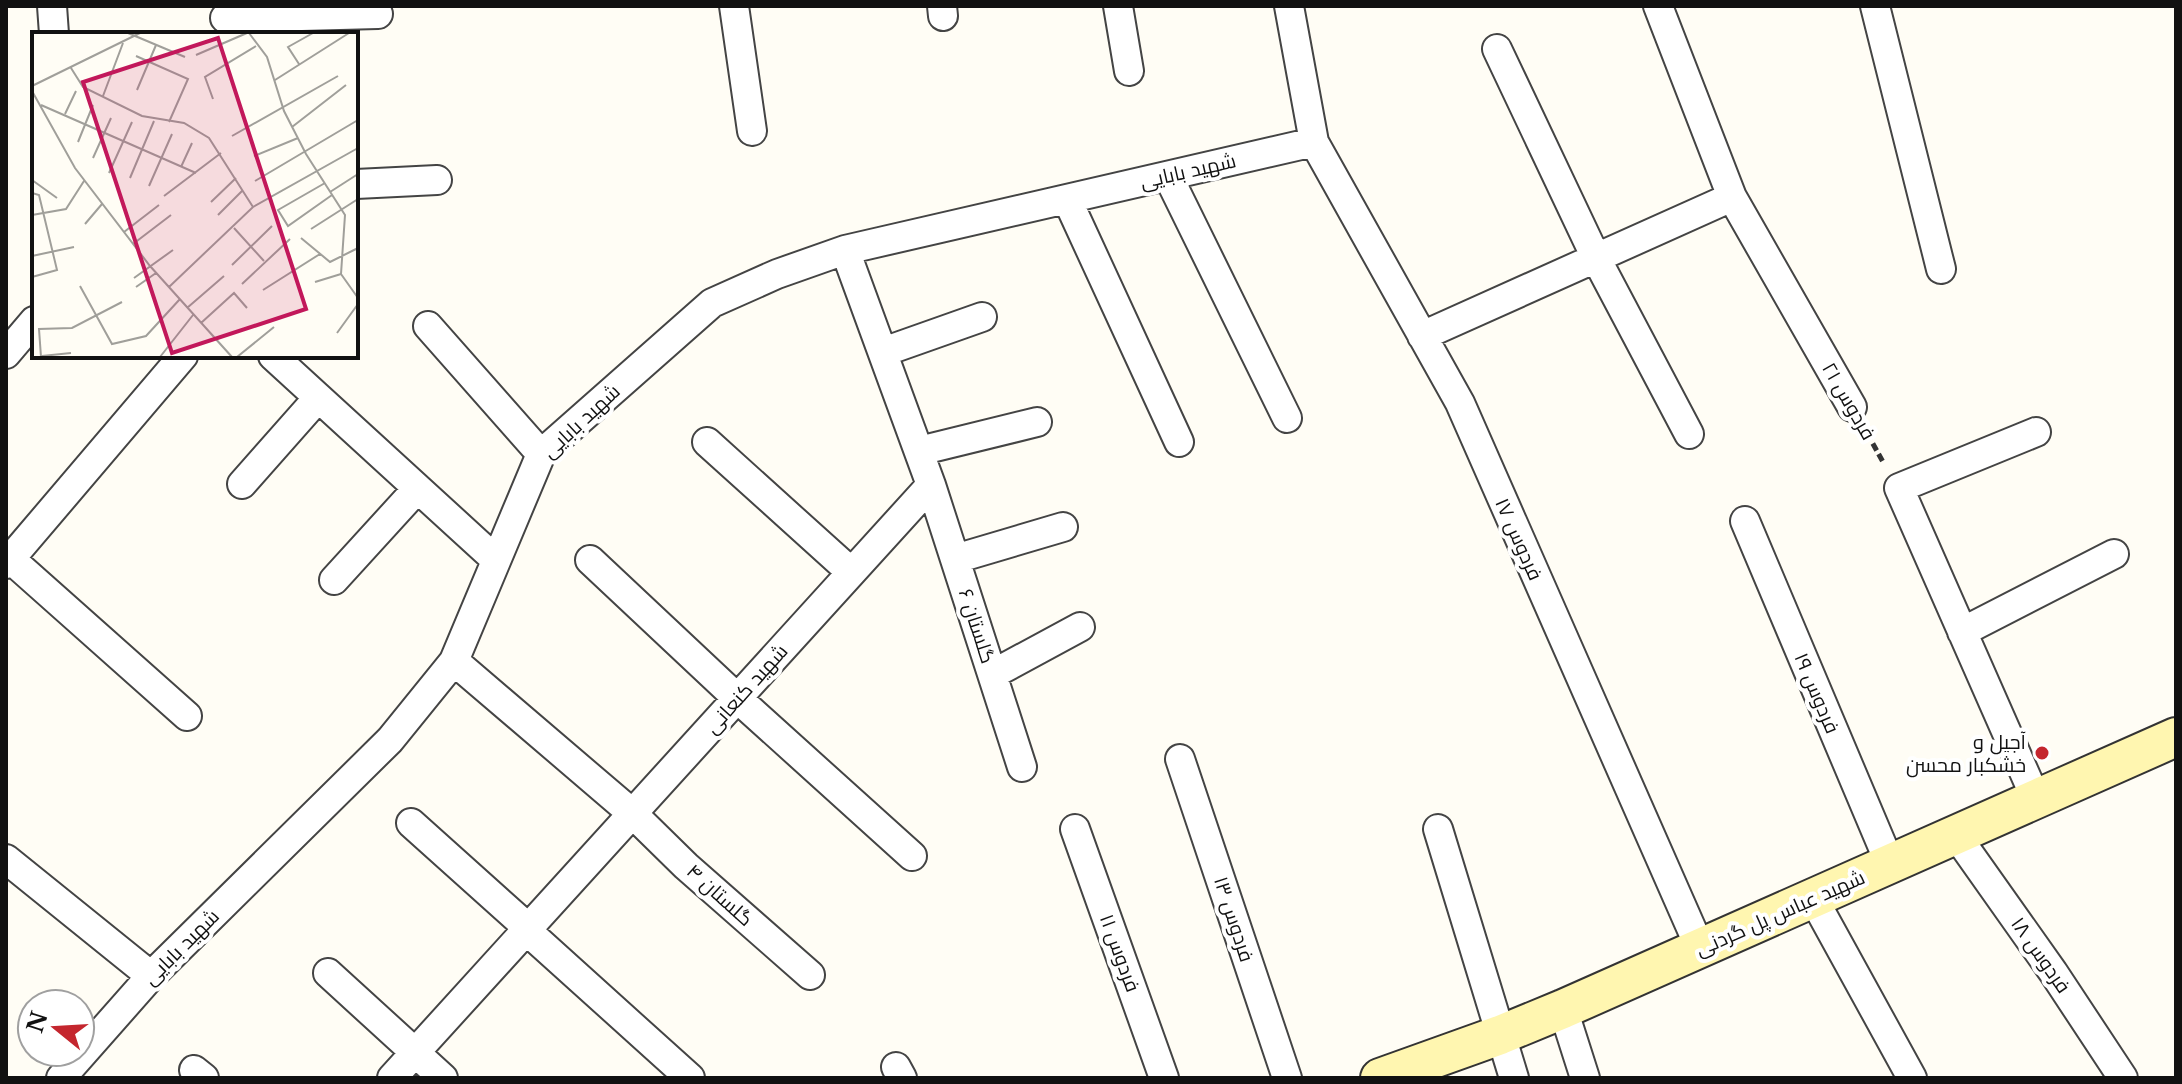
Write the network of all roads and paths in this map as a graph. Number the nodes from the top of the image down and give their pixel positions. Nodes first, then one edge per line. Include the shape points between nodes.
1 (52, 6) edge
2 (734, 6) edge
3 (1118, 6) edge
4 (1289, 6) edge
5 (1658, 6) edge
6 (1875, 6) edge
7 (378, 14) dead end
8 (225, 19) edge
9 (54, 32) edge
10 (1497, 49) dead end
11 (1129, 71) dead end
12 (752, 131) dead end
13 (1314, 142) junction
14 (1168, 176) junction
15 (437, 180) dead end
16 (358, 184) edge
17 (1732, 197) junction
18 (1067, 199) junction
19 (845, 250) junction
20 (1596, 258) junction
21 (1941, 269) dead end
22 (982, 317) dead end
23 (32, 323) edge
24 (428, 326) dead end
25 (1422, 336) junction
26 (883, 352) junction
27 (6, 354) edge
28 (181, 358) edge
29 (275, 358) edge
30 (318, 398) junction
31 (1852, 407) joint
32 (1287, 418) dead end
33 (1037, 422) dead end
34 (2036, 432) dead end
35 (1689, 434) dead end
36 (707, 442) dead end
37 (1179, 442) dead end
38 (919, 451) junction
39 (541, 454) junction
40 (242, 484) dead end
41 (931, 485) junction
42 (1899, 488) junction
43 (417, 489) junction
44 (1745, 521) dead end
45 (1063, 527) dead end
46 (2114, 554) dead end
47 (7, 559) edge
48 (955, 559) junction
49 (496, 560) junction
50 (590, 560) dead end
51 (851, 572) junction
52 (334, 580) dead end
53 (1080, 627) dead end
54 (1962, 632) junction
55 (454, 661) junction
56 (993, 674) junction
57 (737, 698) junction
58 (187, 716) dead end
59 (2176, 737) edge
60 (1180, 759) dead end
61 (1022, 767) dead end
62 (2036, 799) junction
63 (633, 814) junction
64 (411, 823) dead end
65 (1075, 829) dead end
66 (1438, 829) dead end
67 (1956, 835) junction
68 (912, 856) dead end
69 (6, 859) edge
70 (1890, 864) junction
71 (1813, 898) junction
72 (526, 930) junction
73 (1700, 948) junction
74 (328, 973) dead end
75 (810, 975) dead end
76 (151, 976) junction
77 (1563, 1009) junction
78 (1500, 1035) junction
79 (415, 1053) junction
80 (61, 1078) edge
81 (392, 1078) edge
82 (443, 1078) edge
83 (690, 1078) edge
84 (1164, 1078) edge
85 (1287, 1078) edge
86 (1380, 1078) edge
87 (1514, 1078) edge
88 (1585, 1078) edge
89 (1912, 1078) edge
90 (2123, 1078) edge

1 - 9 street
2 - 12 street
3 - 11 street
4 - 13 street, فردوس ۱۷
5 - 17 street, فردوس ۲۱
6 - 21 street
7 - 8 street
10 - 20 street
13 - 14 street, شهید بابایی
13 - 25 street, فردوس ۱۷
14 - 18 street, شهید بابایی
14 - 32 street
15 - 16 street
17 - 20 street
17 - 31 street, فردوس ۲۱
18 - 19 street, شهید بابایی
18 - 37 street
19 - 26 street
19 - 39 street, شهید بابایی via 712,303
20 - 25 street
20 - 35 street
22 - 26 street
23 - 27 street
24 - 39 street
25 - 73 street, فردوس ۱۷ via 1460,403
26 - 38 street
28 - 47 street
29 - 30 street
30 - 40 street
30 - 43 street
31 - 42 path, فردوس ۲۱
33 - 38 street
34 - 42 street
36 - 51 street
38 - 41 street
39 - 49 street, شهید بابایی
41 - 48 street, گلستان ۶
41 - 51 street, شهید کنعانی
42 - 54 street
43 - 49 street
43 - 52 street
44 - 70 street, فردوس ۱۹
45 - 48 street
46 - 54 street
47 - 58 street
48 - 56 street, گلستان ۶
49 - 55 street, شهید بابایی
50 - 57 street
51 - 57 street, شهید کنعانی
53 - 56 street
54 - 62 street
55 - 63 street, گلستان ۴
55 - 76 street, شهید بابایی via 390,740
56 - 61 street, گلستان ۶
57 - 63 street, شهید کنعانی
57 - 68 street
59 - 62 street, شهید عباس پل گردنی
60 - 85 street, فردوس ۱۳
62 - 67 street, شهید عباس پل گردنی
63 - 72 street, شهید کنعانی
63 - 75 street, گلستان ۴
64 - 72 street
65 - 84 street, فردوس ۱۱
66 - 78 street
67 - 70 street, شهید عباس پل گردنی
67 - 90 street, فردوس ۱۸
69 - 76 street
70 - 71 street, شهید عباس پل گردنی
71 - 73 street, شهید عباس پل گردنی
71 - 89 street
72 - 79 street, شهید کنعانی
72 - 83 street
73 - 77 street, شهید عباس پل گردنی
74 - 79 street
76 - 80 street, شهید بابایی
77 - 78 street, شهید عباس پل گردنی
77 - 88 street
78 - 86 street, شهید عباس پل گردنی
78 - 87 street
79 - 81 street, شهید کنعانی
79 - 82 street

